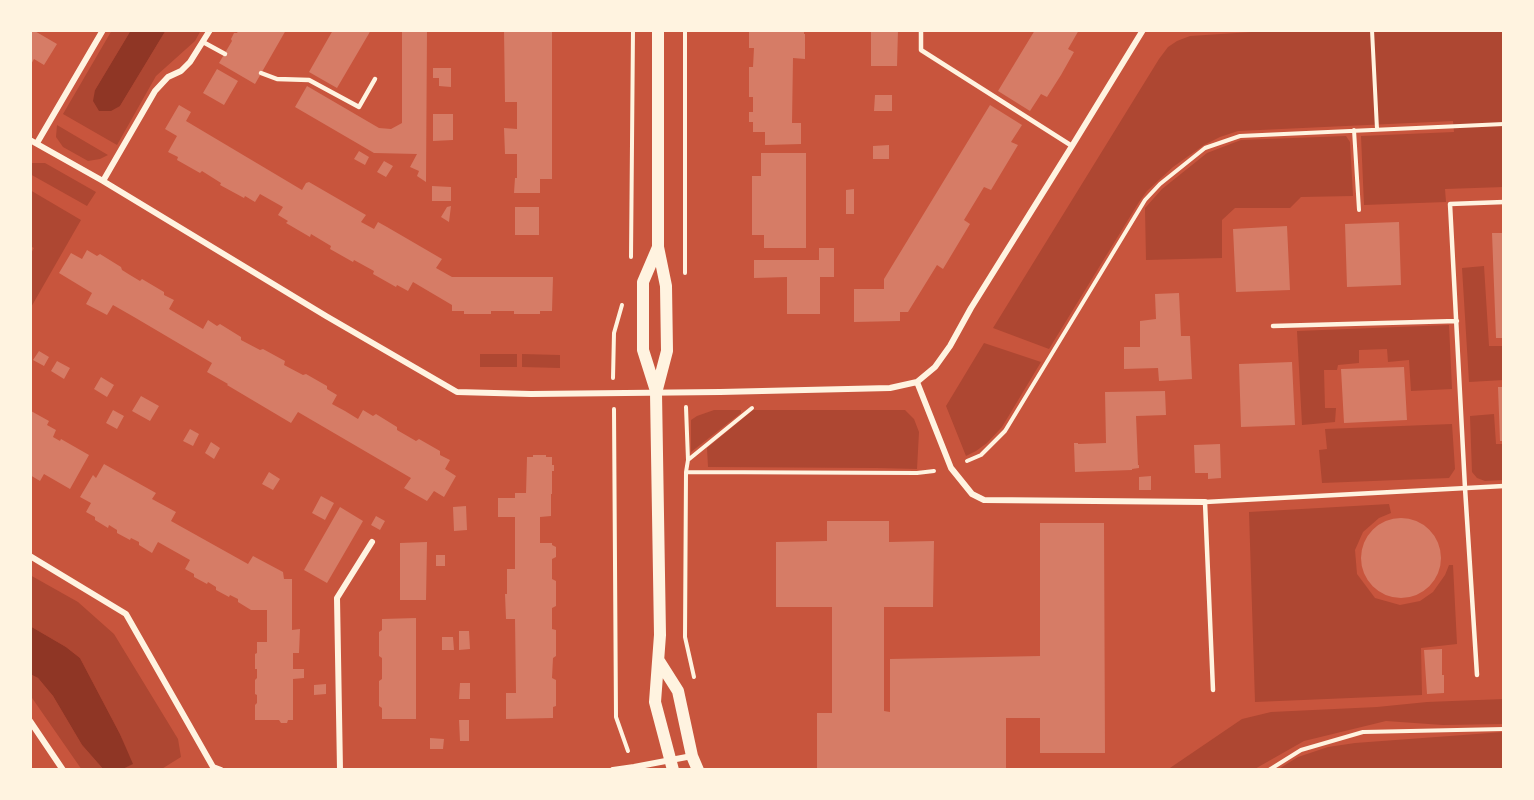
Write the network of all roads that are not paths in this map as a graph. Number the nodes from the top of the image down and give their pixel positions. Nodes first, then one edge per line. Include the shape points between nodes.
1 (103, 30) edge
2 (210, 30) edge
3 (658, 30) edge
4 (921, 30) edge
5 (1143, 30) edge
6 (203, 42) junction
7 (225, 54) dead end
8 (261, 73) dead end
9 (375, 79) dead end
10 (30, 140) edge
11 (37, 143) junction
12 (1072, 146) junction
13 (103, 181) junction
14 (1504, 202) edge
15 (658, 248) junction
16 (1457, 321) junction
17 (1273, 326) dead end
18 (917, 382) junction
19 (656, 393) junction
20 (1504, 486) edge
21 (1465, 488) junction
22 (1205, 502) junction
23 (372, 542) dead end
24 (30, 556) edge
25 (659, 661) junction
26 (1477, 675) dead end
27 (1213, 690) dead end
28 (30, 721) edge
29 (692, 756) junction
30 (672, 765) edge
31 (211, 769) edge
32 (635, 769) edge
33 (63, 770) edge
34 (220, 770) edge
35 (340, 770) edge
36 (613, 770) edge
37 (698, 770) edge

1 - 11 street
2 - 6 street
3 - 15 main road
4 - 12 lane via 921,50
5 - 12 street
6 - 7 lane
6 - 13 street via 190,62 168,76 155,91
8 - 9 lane via 278,79 309,80 359,107
10 - 11 street
11 - 13 street
12 - 18 street via 950,346
13 - 19 street via 457,392
14 - 16 lane via 1450,204
15 - 19 main road via 666,286 667,351
15 - 19 main road via 643,282 642,318 642,350
16 - 17 lane
16 - 21 lane
18 - 19 street via 890,388
18 - 22 street via 951,468 972,494 984,500
19 - 25 main road
20 - 21 lane
21 - 22 lane
21 - 26 lane
22 - 27 lane
23 - 35 street via 337,598
24 - 31 street via 126,614
25 - 29 main road via 678,691
25 - 30 main road via 656,702
28 - 33 street
29 - 30 street
29 - 37 main road
30 - 32 street
31 - 34 street
32 - 36 street

